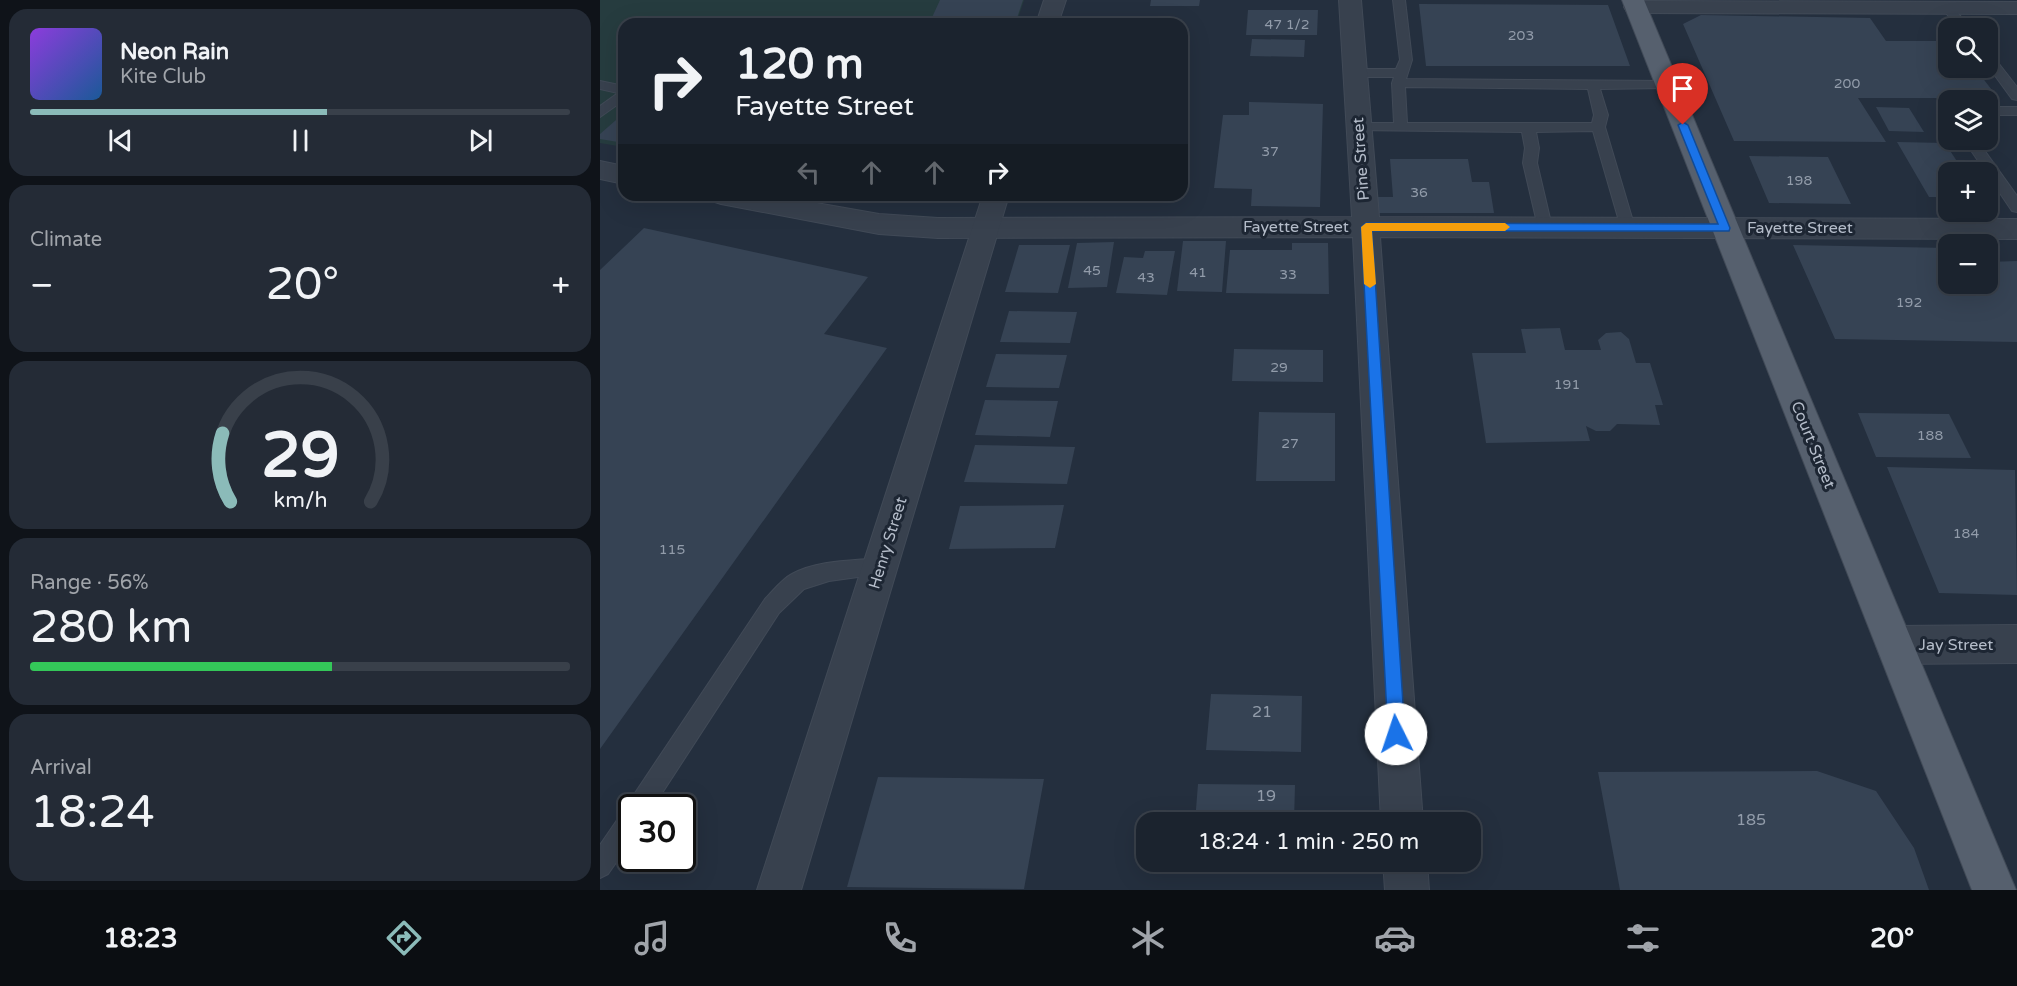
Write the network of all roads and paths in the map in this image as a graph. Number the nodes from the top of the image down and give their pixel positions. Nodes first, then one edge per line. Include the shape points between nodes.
1 (1055, 0) edge
2 (1350, 0) edge
3 (1399, 0) edge
4 (1634, 4) edge
5 (1700, 4) edge
6 (1759, 4) edge
7 (1948, 8) junction
8 (2017, 8) edge
9 (1049, 18) edge
10 (1956, 18) edge
11 (1998, 71) edge
12 (1355, 73) junction
13 (1400, 78) junction
14 (1666, 84) junction
15 (600, 85) edge
16 (1593, 85) junction
17 (618, 90) edge
18 (2017, 96) edge
19 (618, 97) edge
20 (1998, 111) edge
21 (2017, 111) edge
22 (600, 113) edge
23 (1359, 127) junction
24 (1401, 127) junction
25 (1598, 127) junction
26 (1528, 128) junction
27 (1977, 150) edge
28 (600, 170) edge
29 (618, 174) edge
30 (754, 201) edge
31 (994, 201) edge
32 (2017, 207) edge
33 (1366, 227) junction
34 (1545, 227) junction
35 (1628, 228) junction
36 (1725, 228) junction
37 (986, 229) junction
38 (2017, 229) edge
39 (880, 567) junction
40 (2017, 644) edge
41 (1895, 645) junction
42 (648, 794) edge
43 (1401, 812) edge
44 (618, 839) edge
45 (600, 866) edge
46 (1406, 872) edge
47 (779, 890) edge
48 (1407, 890) edge
49 (1994, 890) edge

1 - 9 street
2 - 12 street, Pine Street
3 - 13 lane via 1406,60
4 - 5 street
4 - 14 main road, Court Street
5 - 6 street
6 - 7 street
7 - 8 street
7 - 10 lane
11 - 18 lane
12 - 13 lane
12 - 23 street, Pine Street
13 - 16 lane
13 - 24 lane
14 - 16 lane
14 - 36 main road, Court Street
15 - 17 lane
16 - 25 lane via 1601,115
19 - 22 lane
20 - 21 lane
23 - 24 lane
23 - 33 street, Pine Street
24 - 26 lane
25 - 26 lane
25 - 35 lane
26 - 34 lane via 1533,148 1530,163
27 - 32 lane
28 - 29 street
30 - 37 street, Fayette Street via 879,224
31 - 37 street, Henry Street
33 - 34 street, Fayette Street
33 - 37 street, Fayette Street
33 - 43 street, Pine Street
34 - 35 street, Fayette Street
35 - 36 street, Fayette Street
36 - 38 street, Fayette Street
36 - 41 main road, Court Street
37 - 39 street, Henry Street
39 - 42 lane via 829,572 798,581 772,606
39 - 47 street, Henry Street
40 - 41 street, Jay Street
41 - 49 main road, Court Street
44 - 45 lane
46 - 48 street

